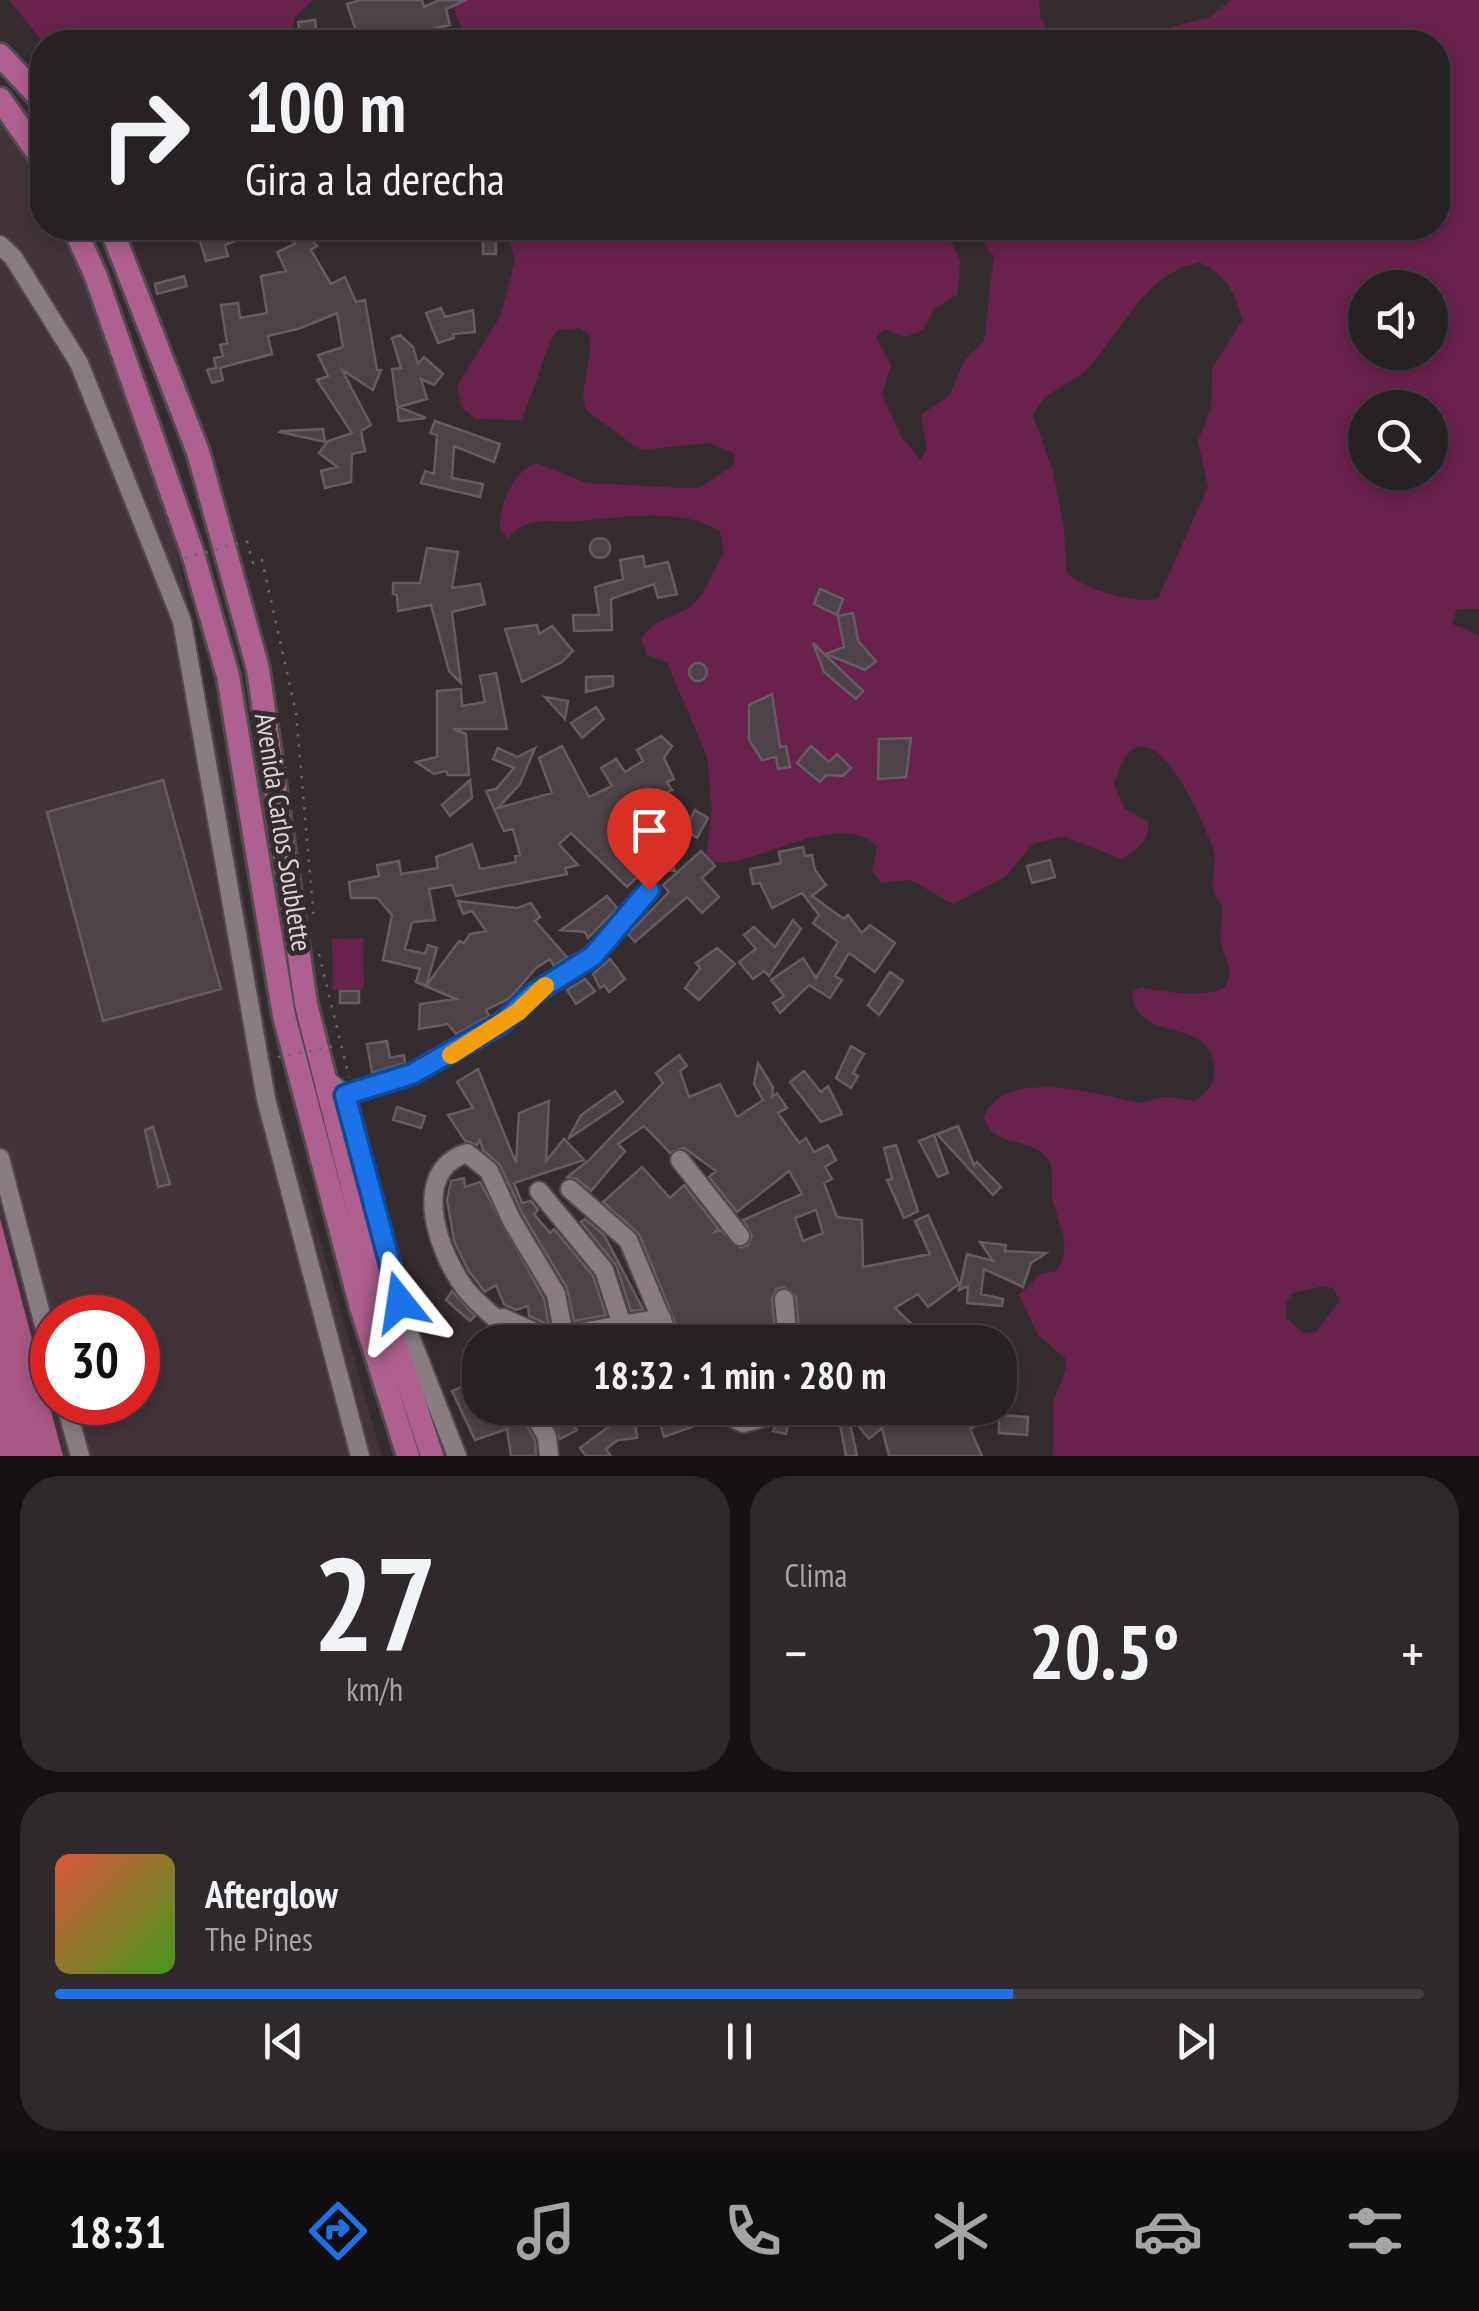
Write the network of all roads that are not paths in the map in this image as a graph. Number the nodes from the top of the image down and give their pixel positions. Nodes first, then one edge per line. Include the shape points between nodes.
1 (0, 55) edge
2 (30, 87) edge
3 (0, 98) edge
4 (30, 142) edge
5 (79, 240) edge
6 (115, 240) edge
7 (0, 246) edge
8 (649, 890) dead end
9 (324, 1077) junction
10 (347, 1087) junction
11 (0, 1158) edge
12 (680, 1160) dead end
13 (570, 1188) dead end
14 (540, 1192) dead end
15 (740, 1236) dead end
16 (36, 1295) edge
17 (784, 1300) dead end
18 (486, 1308) junction
19 (662, 1318) junction
20 (501, 1325) edge
21 (515, 1325) edge
22 (552, 1325) edge
23 (633, 1325) edge
24 (648, 1325) edge
25 (665, 1325) edge
26 (786, 1325) edge
27 (71, 1425) edge
28 (540, 1425) edge
29 (80, 1456) edge
30 (360, 1456) edge
31 (408, 1456) edge
32 (432, 1456) edge
33 (457, 1456) edge
34 (549, 1456) edge

1 - 2 main road
3 - 4 main road
5 - 31 main road, Avenida Carlos Soublette via 193,554 228,676 284,1016
6 - 9 main road, Avenida Carlos Soublette via 198,452 258,668 306,1004
7 - 30 street via 13,256 79,363 182,621 266,1099
8 - 10 street via 593,956 502,1023 412,1074
9 - 10 street
9 - 32 main road, Avenida Carlos Soublette via 380,1297
10 - 33 street via 410,1336
11 - 16 street
12 - 15 street
13 - 19 street via 628,1240
14 - 23 street via 604,1270
17 - 26 street
18 - 20 street
18 - 21 street
18 - 22 street via 452,1266 433,1210 445,1166 467,1153 489,1172 556,1294
19 - 24 street
19 - 25 street
27 - 29 street
28 - 34 street

